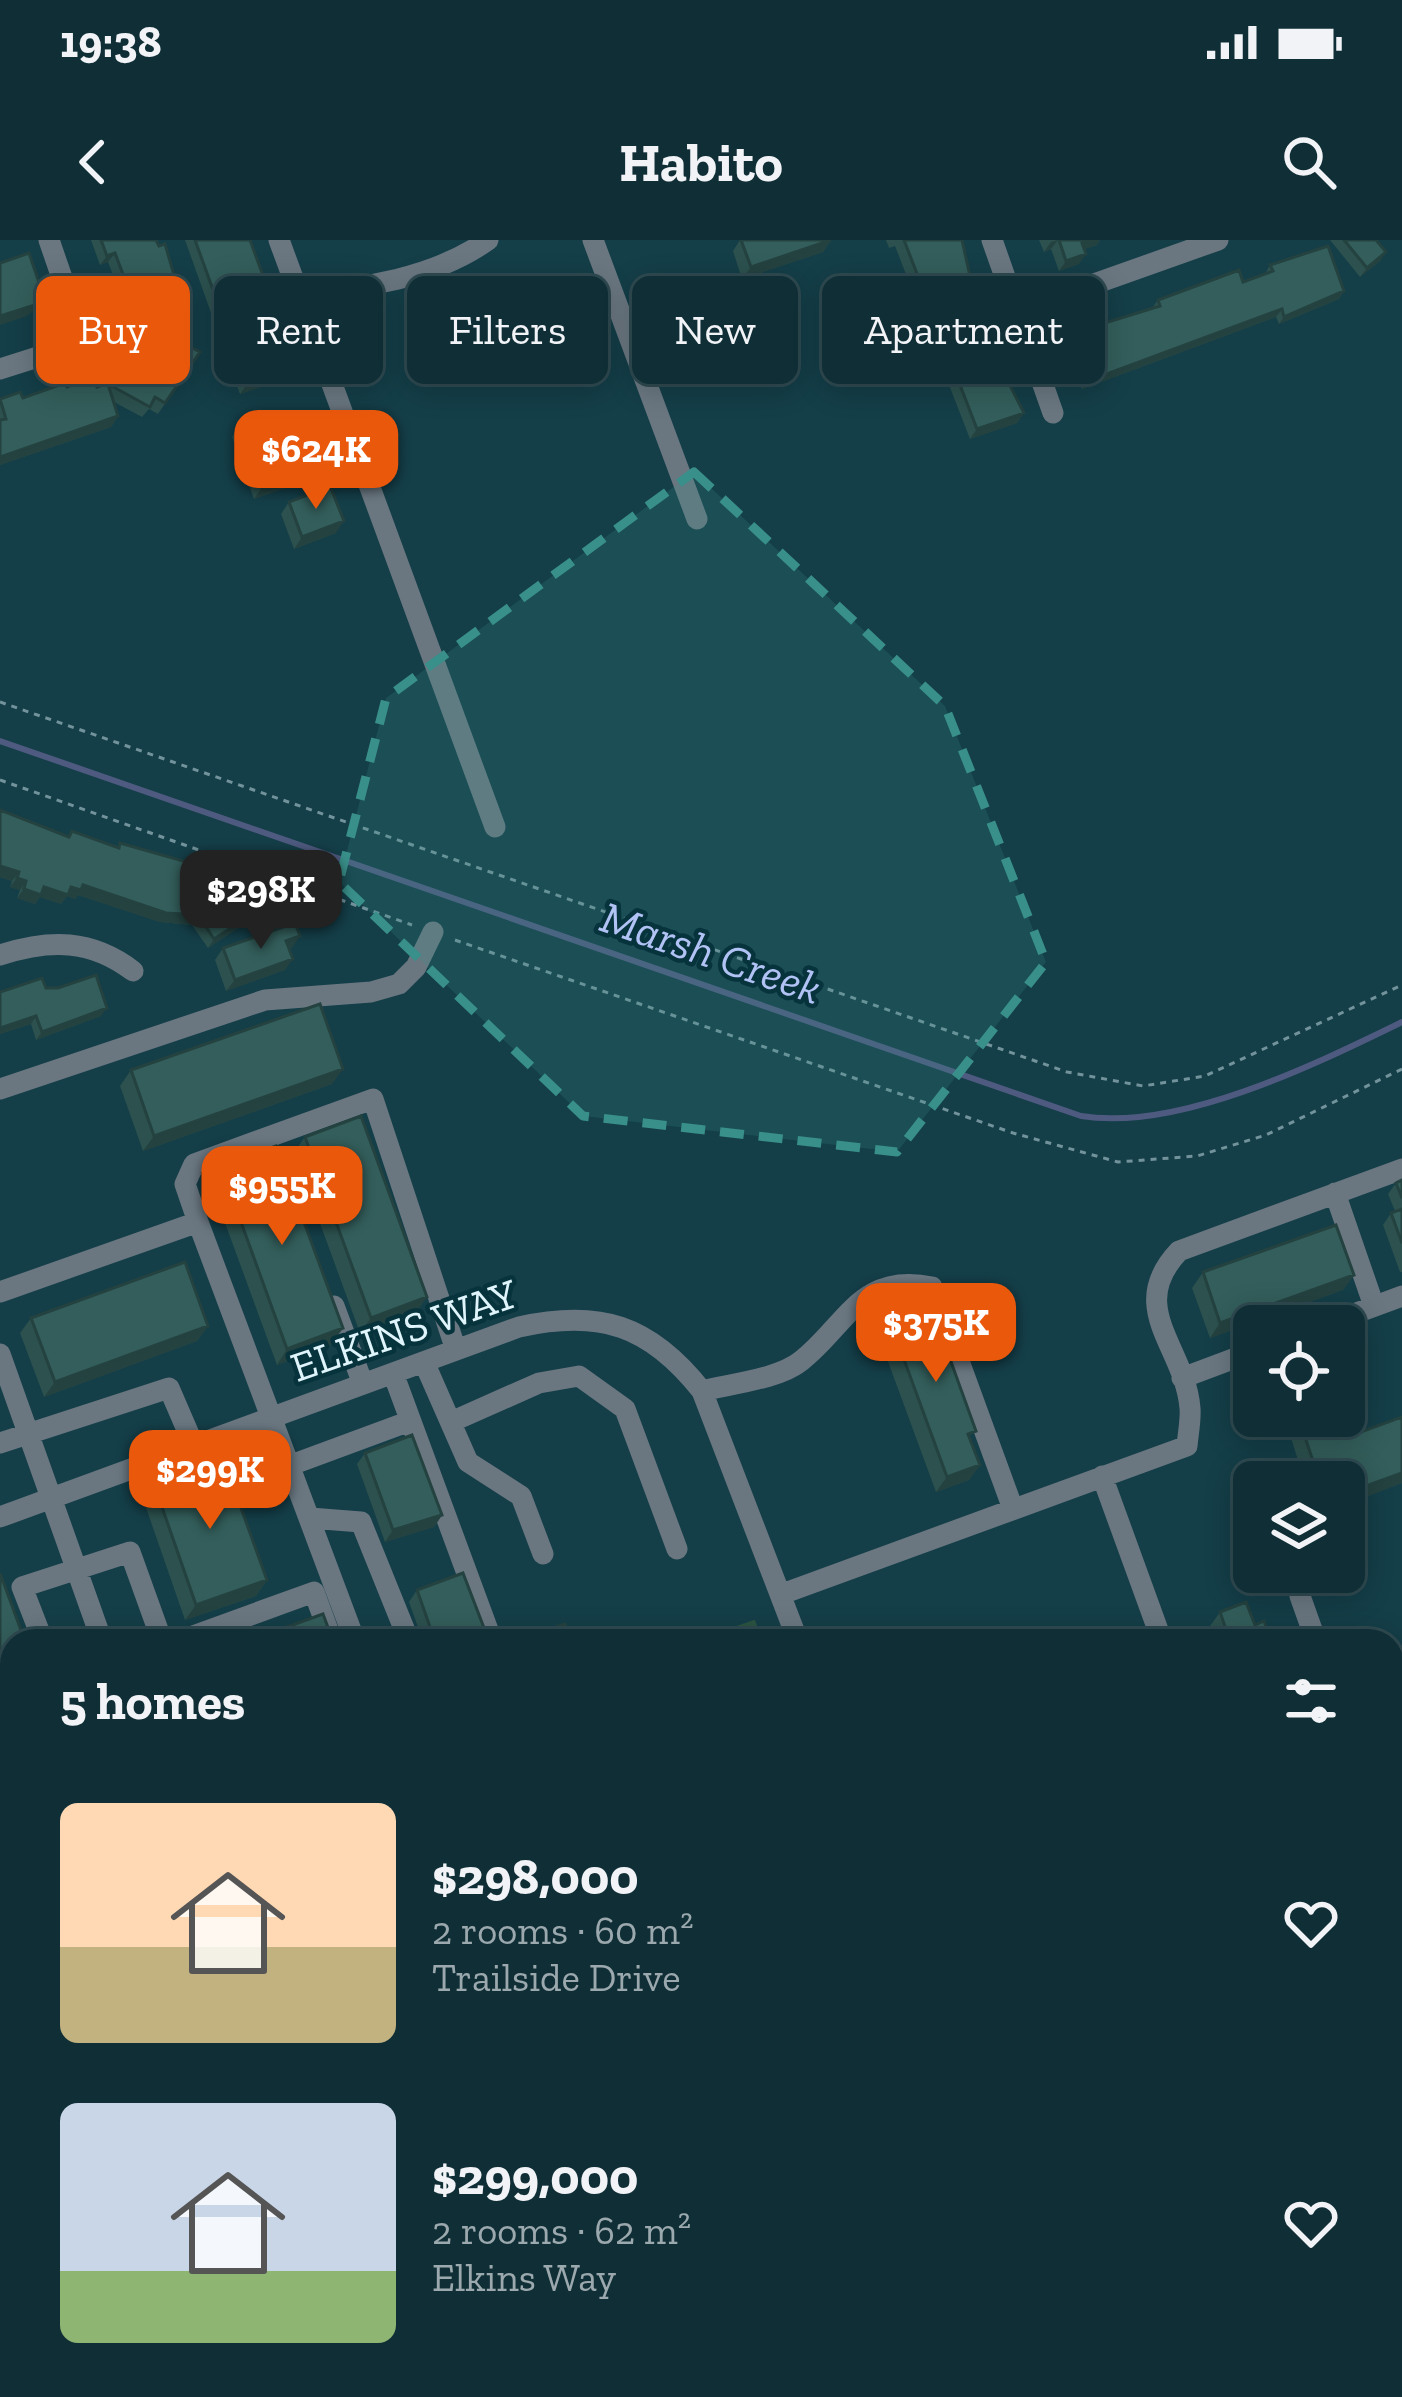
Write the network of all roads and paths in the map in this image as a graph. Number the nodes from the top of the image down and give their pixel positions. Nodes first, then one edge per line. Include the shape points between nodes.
1 (49, 240) edge
2 (279, 240) edge
3 (488, 240) edge
4 (592, 240) edge
5 (992, 240) edge
6 (1218, 240) edge
7 (292, 276) edge
8 (1005, 276) edge
9 (1105, 280) edge
10 (383, 281) edge
11 (0, 369) edge
12 (332, 384) edge
13 (1043, 384) edge
14 (1053, 413) dead end
15 (697, 519) dead end
16 (0, 702) edge
17 (0, 781) edge
18 (495, 827) dead end
19 (433, 932) junction
20 (0, 956) edge
21 (133, 971) dead end
22 (1402, 985) edge
23 (1402, 1070) edge
24 (0, 1089) edge
25 (1402, 1169) edge
26 (1335, 1193) junction
27 (198, 1222) junction
28 (326, 1283) edge
29 (0, 1292) edge
30 (1402, 1296) edge
31 (1374, 1306) junction
32 (1365, 1309) edge
33 (456, 1350) junction
34 (0, 1354) edge
35 (1233, 1359) edge
36 (424, 1362) junction
37 (393, 1373) junction
38 (1182, 1378) junction
39 (363, 1384) junction
40 (702, 1391) junction
41 (274, 1417) junction
42 (410, 1421) junction
43 (451, 1422) junction
44 (29, 1434) junction
45 (0, 1443) edge
46 (194, 1446) junction
47 (291, 1465) junction
48 (1102, 1477) junction
49 (52, 1498) junction
50 (1013, 1509) junction
51 (0, 1517) edge
52 (310, 1518) junction
53 (677, 1549) dead end
54 (543, 1554) dead end
55 (76, 1568) junction
56 (782, 1594) junction
57 (1300, 1596) dead end
58 (38, 1629) edge
59 (98, 1629) edge
60 (158, 1629) edge
61 (212, 1629) edge
62 (328, 1629) edge
63 (351, 1629) edge
64 (404, 1629) edge
65 (488, 1629) edge
66 (794, 1629) edge
67 (1158, 1629) edge
68 (1312, 1629) edge

1 - 11 street via 73,336
2 - 7 street
3 - 10 street
4 - 15 street
5 - 8 street
6 - 9 street
12 - 18 street
13 - 14 street
16 - 22 path via 1067,1072 1143,1086 1205,1076
17 - 19 path
19 - 23 path via 1118,1162 1197,1156 1266,1135
19 - 24 street via 399,984 265,1000
20 - 21 street via 74,943
25 - 26 street
26 - 31 street
26 - 38 street via 1179,1251 1163,1268 1155,1305
27 - 29 street
27 - 33 street via 185,1184 194,1164 276,1145 373,1099
27 - 41 street
28 - 39 street
30 - 31 street
31 - 32 street
33 - 36 street, ELKINS WAY
33 - 40 street, ELKINS WAY via 570,1316 598,1318 643,1337
34 - 44 street
35 - 38 street
36 - 37 street, ELKINS WAY
36 - 43 street
37 - 39 street, ELKINS WAY
37 - 42 street
38 - 48 street via 1190,1408 1186,1446
39 - 41 street, ELKINS WAY
40 - 50 street via 799,1364 872,1293 908,1282 932,1287
40 - 56 street, ELKINS WAY
41 - 46 street, ELKINS WAY
41 - 47 street
42 - 47 street
42 - 65 street
43 - 53 street via 539,1383 579,1376 625,1409
43 - 54 street via 468,1462 521,1496
44 - 45 street
44 - 46 street via 169,1388
44 - 49 street
46 - 49 street, ELKINS WAY
47 - 52 street
48 - 50 street
48 - 67 street
49 - 51 street, ELKINS WAY
49 - 55 street
50 - 56 street
52 - 63 street
52 - 64 street via 362,1522
55 - 58 street via 22,1587
55 - 59 street
55 - 60 street via 130,1552
56 - 66 street, ELKINS WAY
57 - 68 street
61 - 62 street via 314,1592

